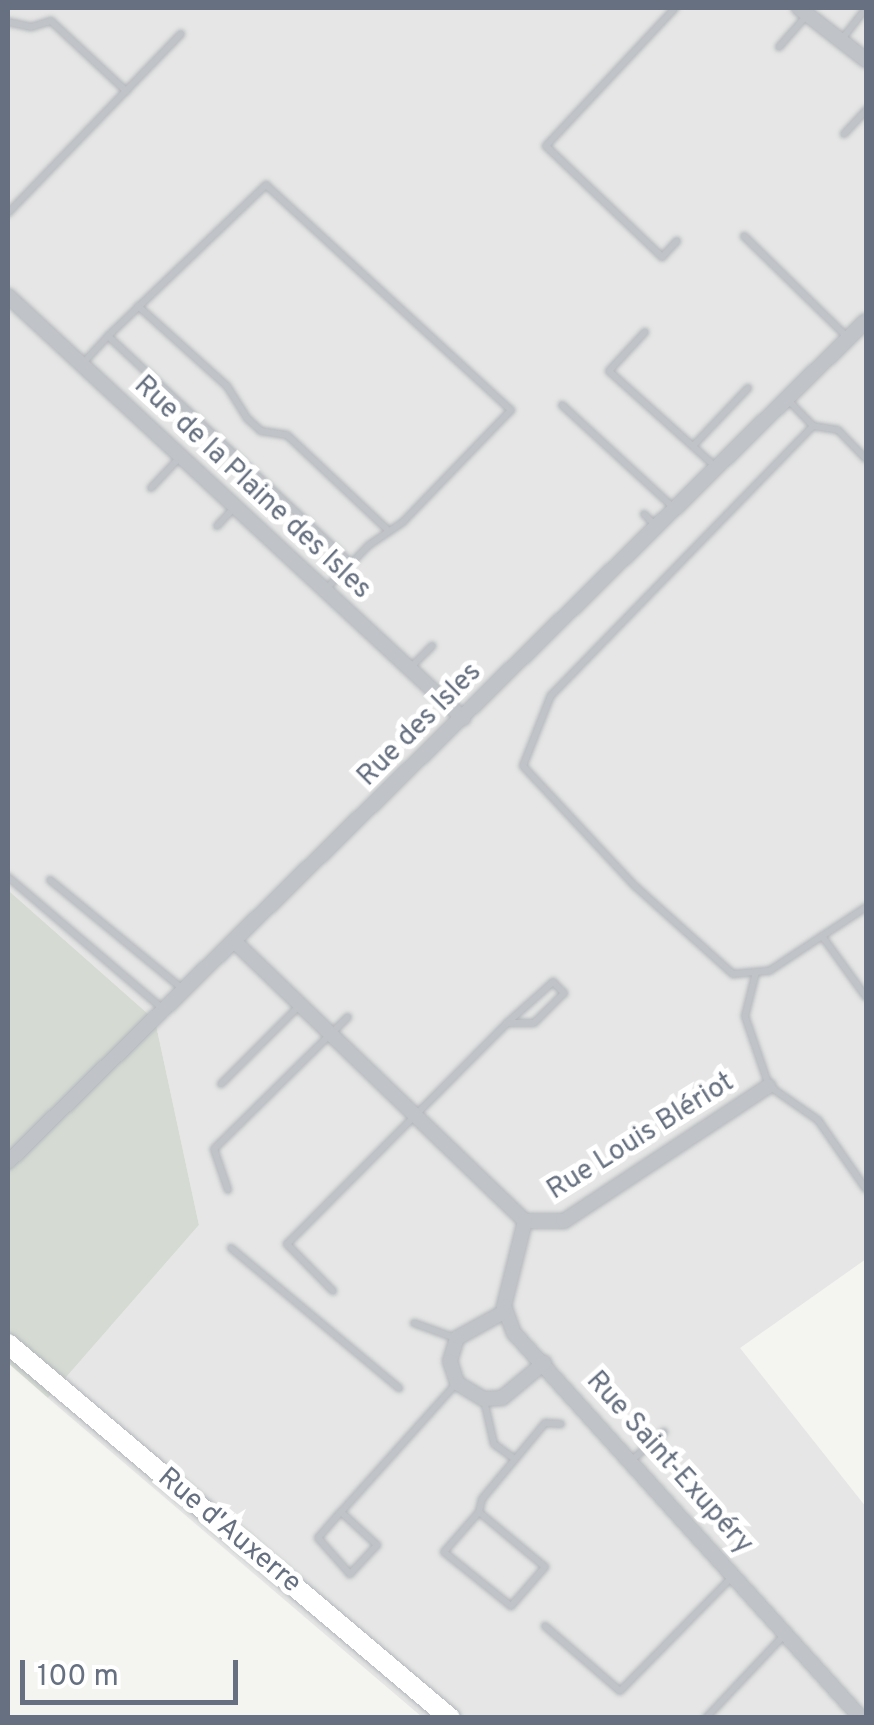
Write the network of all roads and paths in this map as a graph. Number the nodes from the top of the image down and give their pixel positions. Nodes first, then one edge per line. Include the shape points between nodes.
1 (675, 8) edge
2 (866, 8) edge
3 (804, 11) edge
4 (863, 20) edge
5 (8, 22) edge
6 (181, 34) dead end
7 (841, 40) junction
8 (779, 46) dead end
9 (866, 60) edge
10 (126, 91) junction
11 (866, 110) edge
12 (844, 134) dead end
13 (8, 213) edge
14 (744, 236) dead end
15 (677, 241) dead end
16 (8, 296) edge
17 (138, 306) junction
18 (866, 321) edge
19 (645, 332) dead end
20 (108, 336) junction
21 (849, 338) junction
22 (82, 364) junction
23 (748, 388) dead end
24 (787, 399) junction
25 (562, 405) dead end
26 (813, 426) junction
27 (692, 446) junction
28 (181, 456) junction
29 (866, 459) edge
30 (716, 468) junction
31 (151, 488) dead end
32 (235, 507) junction
33 (675, 509) junction
34 (644, 514) dead end
35 (216, 526) dead end
36 (657, 526) junction
37 (390, 531) junction
38 (351, 563) junction
39 (325, 590) junction
40 (432, 646) dead end
41 (410, 668) junction
42 (463, 718) junction
43 (8, 877) edge
44 (50, 880) dead end
45 (866, 907) edge
46 (822, 936) junction
47 (236, 942) junction
48 (756, 972) junction
49 (185, 991) junction
50 (866, 997) edge
51 (300, 1004) junction
52 (165, 1010) junction
53 (348, 1017) dead end
54 (508, 1024) junction
55 (332, 1034) junction
56 (221, 1084) dead end
57 (769, 1086) junction
58 (416, 1116) junction
59 (8, 1162) edge
60 (866, 1189) edge
61 (228, 1190) dead end
62 (532, 1223) junction
63 (231, 1248) dead end
64 (333, 1290) dead end
65 (498, 1315) junction
66 (414, 1323) dead end
67 (456, 1338) junction
68 (8, 1344) edge
69 (544, 1363) junction
70 (457, 1383) junction
71 (399, 1388) dead end
72 (484, 1399) junction
73 (560, 1424) dead end
74 (664, 1432) dead end
75 (515, 1459) junction
76 (633, 1459) junction
77 (341, 1512) junction
78 (478, 1512) junction
79 (735, 1574) junction
80 (545, 1626) dead end
81 (786, 1632) junction
82 (450, 1718) edge
83 (706, 1718) edge
84 (861, 1718) edge

1 - 15 lane via 546,146 662,257
2 - 4 lane
3 - 7 street
3 - 8 lane
4 - 7 lane
5 - 10 lane via 31,27 51,20
6 - 10 lane
7 - 9 street
10 - 13 lane
11 - 12 lane
14 - 21 lane
16 - 22 street, Rue de la Plaine des Isles
17 - 20 lane
17 - 37 lane via 227,386 261,431 287,436
17 - 37 lane via 266,185 511,410
18 - 21 street, Rue des Isles
19 - 27 lane via 609,371
20 - 22 lane
20 - 38 lane
21 - 24 street, Rue des Isles
22 - 28 street, Rue de la Plaine des Isles
23 - 27 lane
24 - 26 lane
24 - 30 street, Rue des Isles
25 - 33 lane
26 - 29 lane via 838,430
26 - 48 lane via 551,695 523,766 710,956 734,974
27 - 30 lane
28 - 31 lane
28 - 32 street, Rue de la Plaine des Isles
30 - 33 street, Rue des Isles
32 - 35 lane
32 - 39 street, Rue de la Plaine des Isles
33 - 36 street, Rue des Isles
34 - 36 lane
36 - 42 street, Rue des Isles
37 - 38 lane
38 - 39 lane
39 - 41 street, Rue de la Plaine des Isles
40 - 41 lane
41 - 42 street, Rue de la Plaine des Isles
42 - 47 street, Rue des Isles
43 - 52 lane
44 - 49 lane
45 - 46 lane
46 - 48 lane via 769,971
46 - 50 lane
47 - 49 street, Rue des Isles
47 - 51 street
48 - 57 lane via 745,1016
49 - 52 street, Rue des Isles
51 - 55 street
51 - 56 lane
52 - 59 street, Rue des Isles
53 - 55 lane
54 - 54 lane via 534,1023 564,993 553,982
54 - 58 lane
55 - 58 street
55 - 61 lane via 214,1149
57 - 60 lane via 818,1120
57 - 62 street, Rue Louis Blériot via 579,1212
58 - 62 street
58 - 64 lane via 287,1244
62 - 65 street
63 - 71 lane
65 - 67 street
65 - 69 street, Rue Saint-Exupéry
66 - 67 lane
67 - 70 street via 450,1360
68 - 82 main road, Rue d'Auxerre
69 - 72 street via 502,1398
69 - 76 street, Rue Saint-Exupéry
70 - 72 street
70 - 77 lane
72 - 75 lane via 494,1444
73 - 75 lane via 545,1423
74 - 76 lane
75 - 78 lane
76 - 79 street, Rue Saint-Exupéry
77 - 77 lane via 318,1544 350,1574 377,1545
78 - 78 lane via 444,1552 510,1606 545,1567
79 - 80 lane via 620,1692
79 - 81 street, Rue Saint-Exupéry
81 - 83 lane
81 - 84 street, Rue Saint-Exupéry

